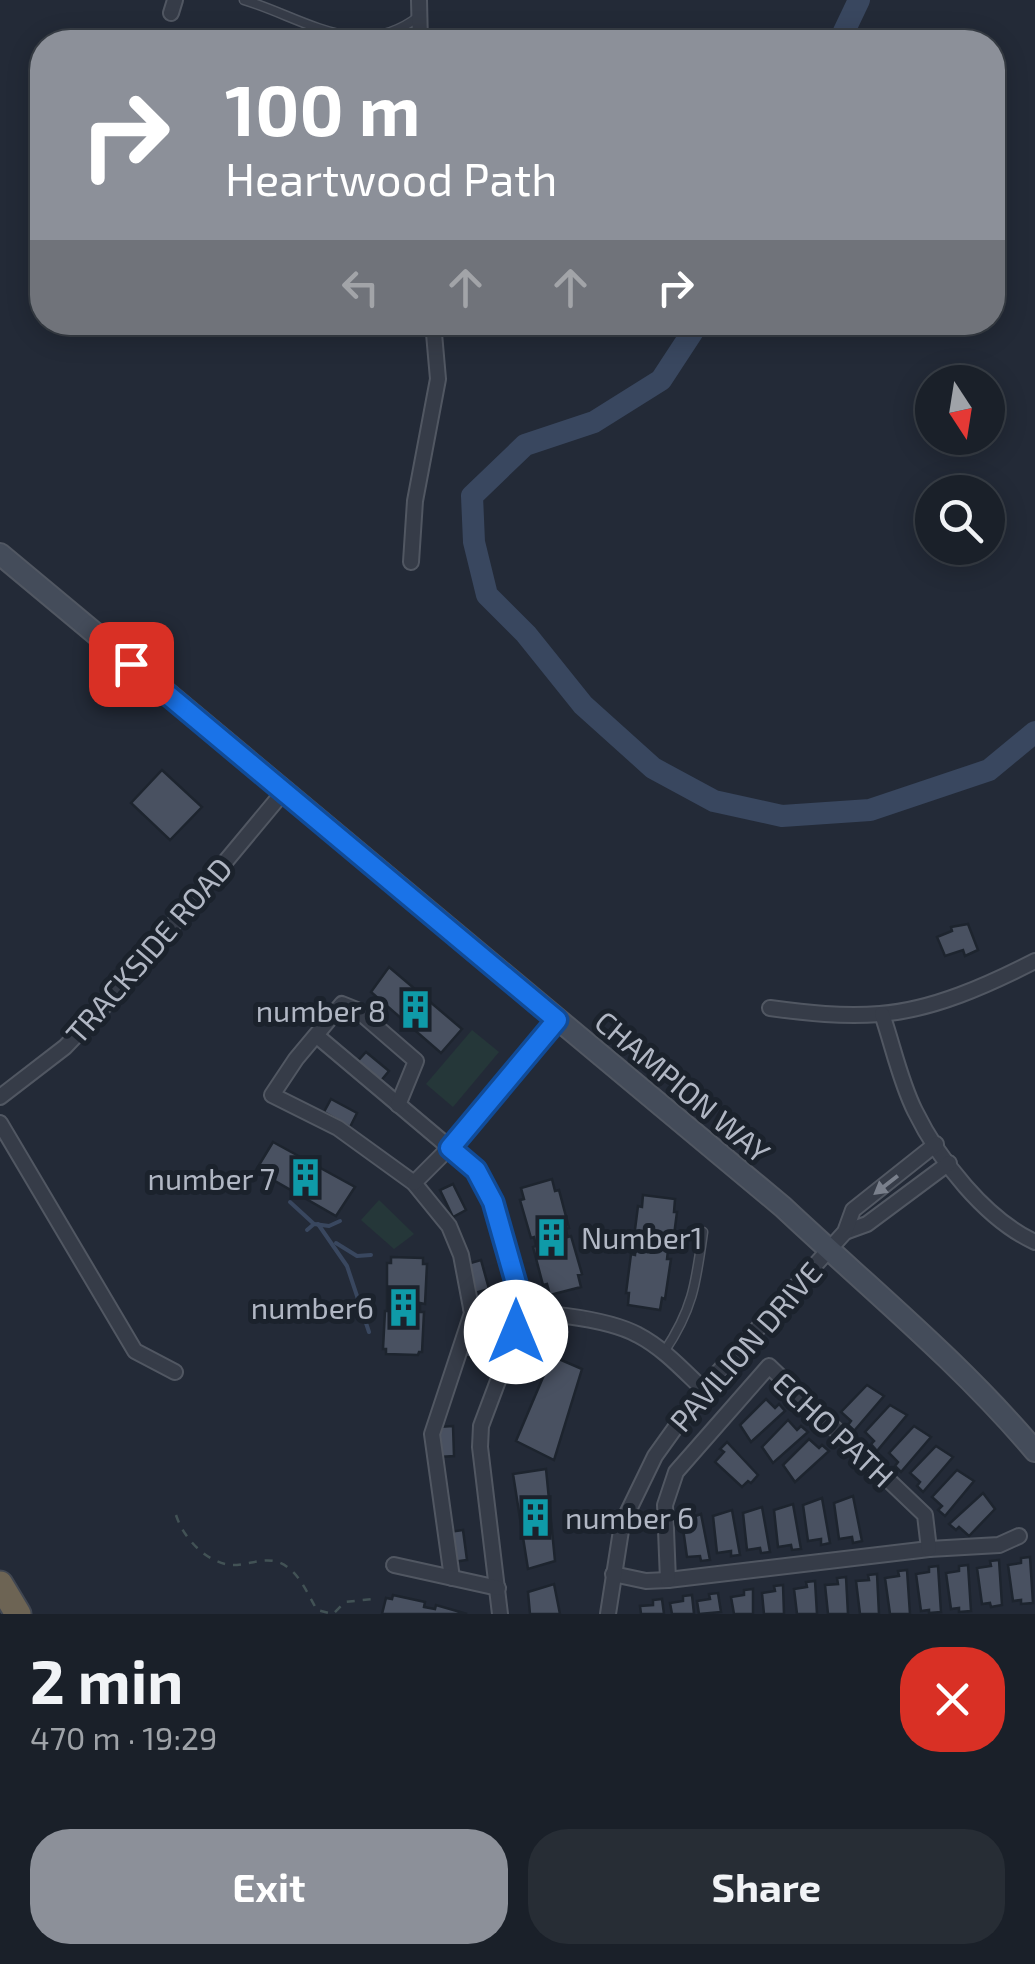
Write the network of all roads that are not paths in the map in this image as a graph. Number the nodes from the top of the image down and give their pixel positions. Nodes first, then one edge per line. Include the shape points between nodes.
1 (244, 0) edge
2 (419, 8) edge
3 (321, 30) edge
4 (398, 30) edge
5 (434, 335) edge
6 (2, 560) edge
7 (411, 562) dead end
8 (285, 790) junction
9 (1035, 962) edge
10 (770, 1008) dead end
11 (882, 1014) junction
12 (557, 1020) junction
13 (317, 1036) junction
14 (0, 1097) edge
15 (398, 1105) junction
16 (0, 1123) edge
17 (936, 1144) junction
18 (450, 1148) junction
19 (949, 1163) junction
20 (414, 1183) junction
21 (703, 1232) dead end
22 (845, 1232) junction
23 (1035, 1242) edge
24 (830, 1249) junction
25 (471, 1308) junction
26 (517, 1312) junction
27 (664, 1352) junction
28 (176, 1372) dead end
29 (703, 1389) junction
30 (1035, 1451) edge
31 (1019, 1536) dead end
32 (929, 1549) junction
33 (394, 1565) dead end
34 (613, 1574) junction
35 (452, 1578) junction
36 (668, 1580) junction
37 (0, 1584) edge
38 (498, 1588) junction
39 (18, 1614) edge
40 (500, 1614) edge
41 (608, 1614) edge

1 - 3 lane
2 - 4 lane
5 - 7 street via 438,379
6 - 8 main road, CHAMPION WAY
8 - 12 main road, CHAMPION WAY
8 - 14 street, TRACKSIDE ROAD via 111,999 65,1047
9 - 11 street via 990,984
10 - 11 street
11 - 17 street via 915,1111
12 - 18 street
12 - 24 main road, CHAMPION WAY
13 - 15 street
13 - 15 street via 342,1004 357,1010 416,1061
13 - 20 street via 272,1096 338,1128
15 - 18 street
16 - 28 street via 136,1351
17 - 19 street
17 -> 22 street, PAVILION DRIVE via 853,1210
18 - 20 street
18 - 26 street via 486,1182 516,1283
19 - 22 street via 867,1224
19 - 23 street via 966,1189
20 - 25 street via 449,1226
21 - 27 lane via 695,1289
22 - 24 street, PAVILION DRIVE
24 - 29 street, PAVILION DRIVE
24 - 30 main road, CHAMPION WAY
25 - 26 street
25 - 35 street via 432,1434
26 - 27 street via 601,1323 636,1333
26 - 38 street via 516,1332 481,1426
27 - 29 street
29 - 34 street, PAVILION DRIVE via 655,1456 622,1524
31 - 32 street via 999,1544
32 - 36 street
32 - 36 street, ECHO PATH via 925,1515 770,1366 676,1472 665,1505
33 - 35 street
34 - 36 street
34 - 41 street, PAVILION DRIVE
35 - 38 street
37 - 39 highway
38 - 40 street

